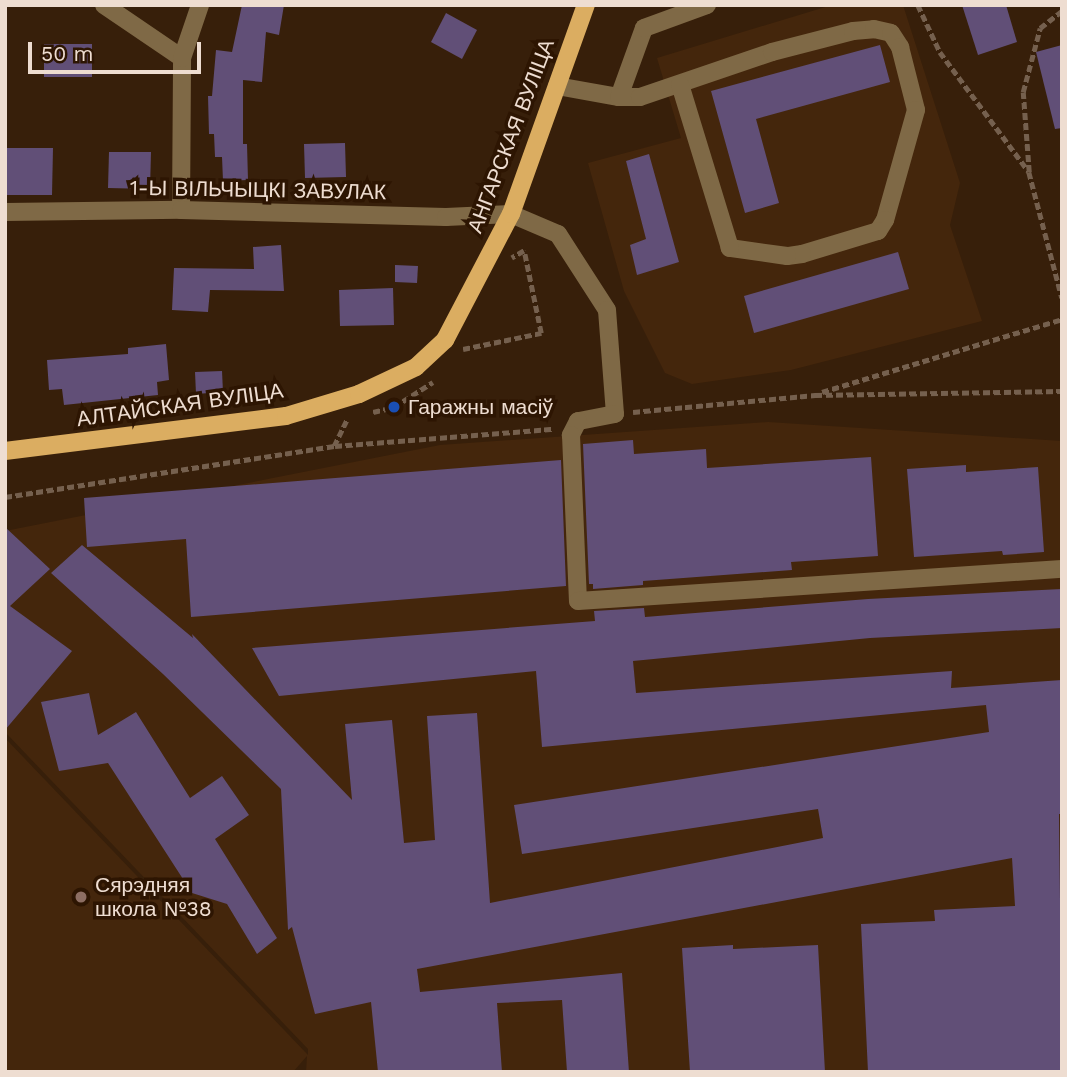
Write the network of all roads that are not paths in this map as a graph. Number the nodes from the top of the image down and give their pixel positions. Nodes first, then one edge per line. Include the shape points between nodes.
1 (104, 5) edge
2 (200, 5) edge
3 (586, 5) edge
4 (707, 5) edge
5 (182, 58) junction
6 (680, 84) junction
7 (556, 86) junction
8 (619, 97) junction
9 (181, 210) junction
10 (5, 212) edge
11 (511, 214) junction
12 (359, 394) joint
13 (5, 451) edge
14 (1062, 569) edge

1 - 5 street
2 - 5 street
3 - 7 main road, АНГАРСКАЯ ВУЛІЦА
4 - 8 street via 644,28
5 - 9 street
6 - 6 street via 852,31 891,33 900,47 916,110 878,231 802,254 730,248
6 - 8 street via 640,97
7 - 8 street
7 - 11 main road, АНГАРСКАЯ ВУЛІЦА
9 - 10 street, 1-Ы ВІЛЬЧЫЦКІ ЗАВУЛАК
9 - 11 street, 1-Ы ВІЛЬЧЫЦКІ ЗАВУЛАК
11 - 12 main road, АНГАРСКАЯ ВУЛІЦА via 445,340 416,367
11 - 14 street via 558,234 607,310 615,414 587,417 573,427 578,601
12 - 13 main road, АЛТАЙСКАЯ ВУЛІЦА via 286,416

